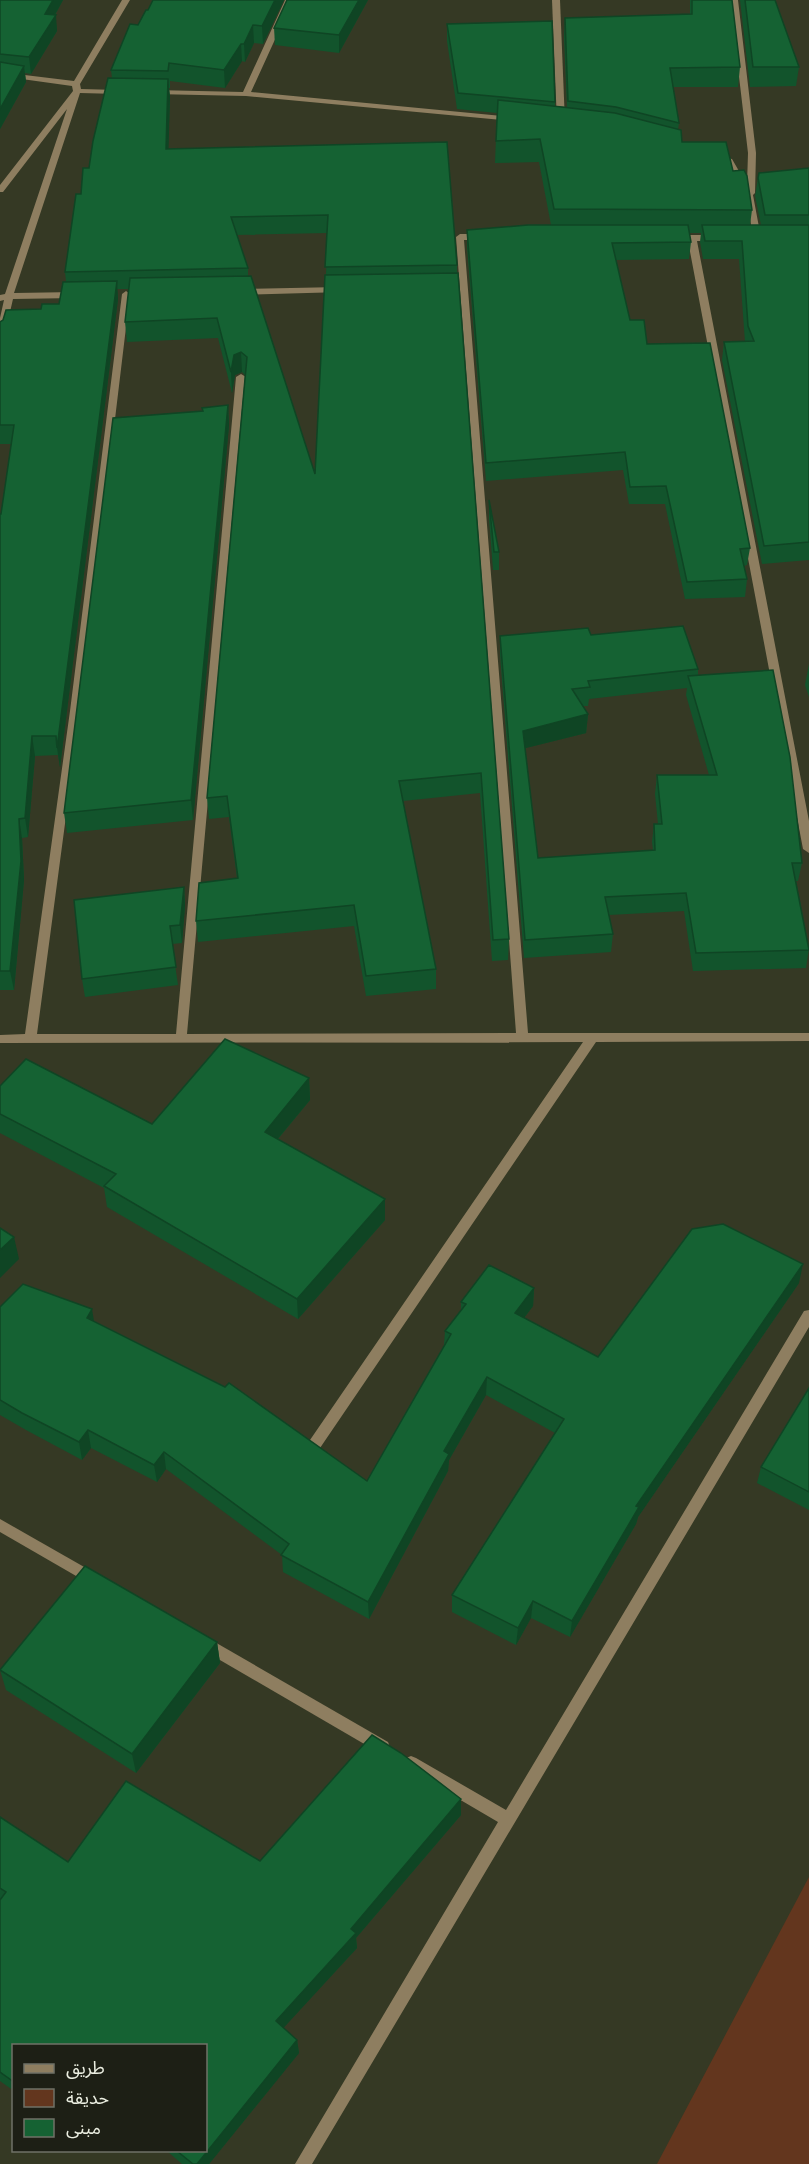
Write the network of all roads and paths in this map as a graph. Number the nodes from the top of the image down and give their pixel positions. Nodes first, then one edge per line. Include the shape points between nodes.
1 (126, 0) edge
2 (289, 0) edge
3 (556, 0) edge
4 (734, 0) edge
5 (0, 74) edge
6 (76, 88) junction
7 (133, 92) edge
8 (145, 92) edge
9 (246, 94) junction
10 (526, 121) edge
11 (549, 123) edge
12 (561, 124) junction
13 (572, 125) edge
14 (708, 155) edge
15 (0, 190) edge
16 (751, 198) junction
17 (495, 237) edge
18 (669, 238) edge
19 (692, 238) junction
20 (724, 238) edge
21 (757, 238) edge
22 (453, 288) edge
23 (464, 288) junction
24 (348, 290) edge
25 (231, 292) edge
26 (91, 294) edge
27 (114, 294) edge
28 (126, 294) junction
29 (137, 294) edge
30 (4, 297) edge
31 (0, 338) edge
32 (241, 377) edge
33 (809, 849) edge
34 (809, 1037) edge
35 (522, 1038) junction
36 (593, 1038) junction
37 (0, 1039) edge
38 (30, 1039) junction
39 (181, 1039) junction
40 (809, 1315) edge
41 (315, 1443) edge
42 (0, 1525) edge
43 (112, 1590) edge
44 (193, 1637) edge
45 (509, 1820) junction
46 (303, 2164) edge

1 - 6 street
2 - 9 street
3 - 12 street
4 - 16 street via 752,153
5 - 6 street
6 - 7 street
6 - 15 street
6 - 30 street
8 - 9 street
9 - 10 street
11 - 12 street
12 - 13 street
14 - 16 street via 729,161
16 - 21 street
17 - 23 street via 460,237
18 - 19 street
19 - 20 street
19 - 33 street
22 - 23 street
23 - 35 street
24 - 25 street
26 - 30 street
27 - 28 street
28 - 29 street
28 - 38 street
30 - 31 street
32 - 39 street
34 - 36 street
35 - 36 street
35 - 39 street
36 - 41 street
37 - 38 street
38 - 39 street
40 - 45 street
42 - 43 street
44 - 45 street
45 - 46 street

